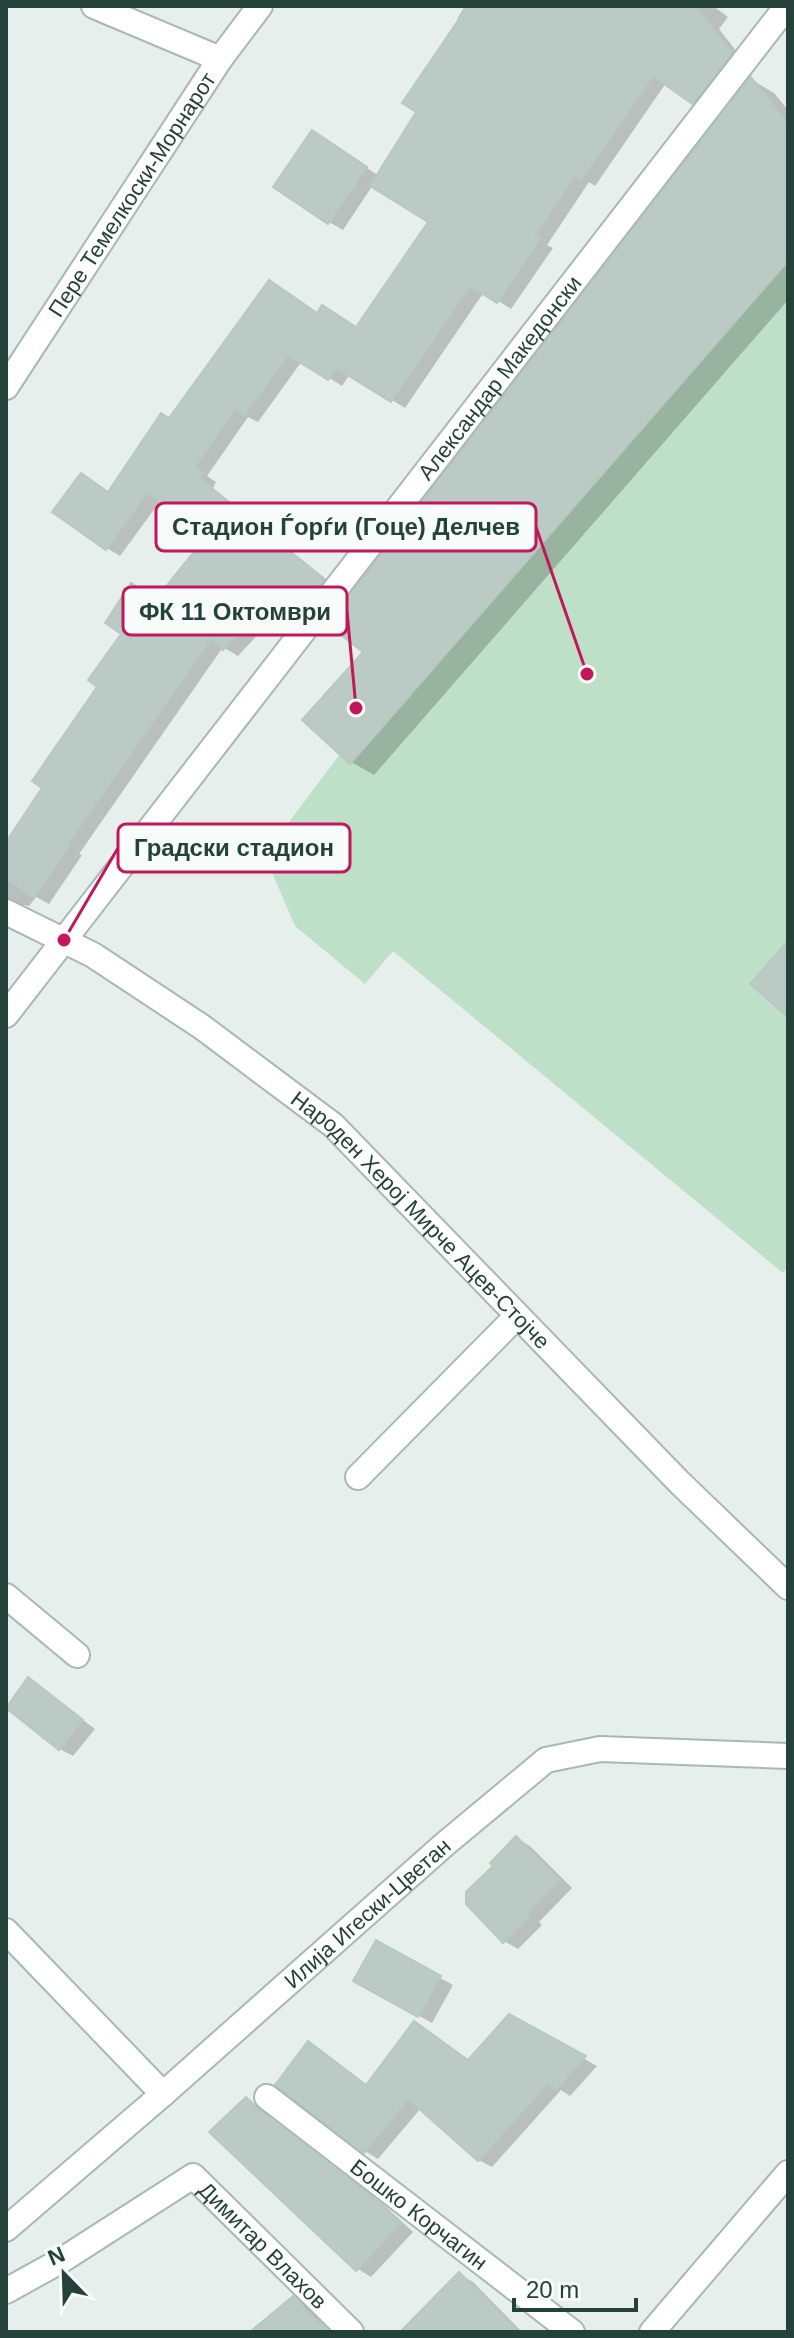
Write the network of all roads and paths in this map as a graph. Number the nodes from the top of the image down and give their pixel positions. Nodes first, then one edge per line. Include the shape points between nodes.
1 (94, 6) edge
2 (260, 6) edge
3 (787, 6) edge
4 (220, 59) junction
5 (6, 387) edge
6 (6, 912) edge
7 (64, 940) junction
8 (6, 1015) edge
9 (517, 1316) junction
10 (358, 1477) dead end
11 (788, 1587) edge
12 (6, 1596) edge
13 (77, 1655) dead end
14 (788, 1756) edge
15 (6, 1931) edge
16 (163, 2094) junction
17 (267, 2097) dead end
18 (788, 2173) edge
19 (6, 2229) edge
20 (6, 2291) edge
21 (351, 2332) edge
22 (572, 2332) edge
23 (652, 2332) edge

1 - 4 street
2 - 4 street, Пере Темелкоски-Морнарот
3 - 7 street, Александар Македонски
4 - 5 street, Пере Темелкоски-Морнарот
6 - 7 street, Народен Херој Мирче Ацев-Стојче
7 - 8 street, Александар Македонски
7 - 9 street, Народен Херој Мирче Ацев-Стојче via 202,1027 333,1125
9 - 10 street
9 - 11 street, Народен Херој Мирче Ацев-Стојче
12 - 13 street
14 - 16 street, Илија Игески-Цветан via 600,1749 546,1760
15 - 16 street
16 - 19 street, Илија Игески-Цветан
17 - 22 street, Бошко Корчагин
18 - 23 street
20 - 21 street, Димитар Влахов via 193,2176

